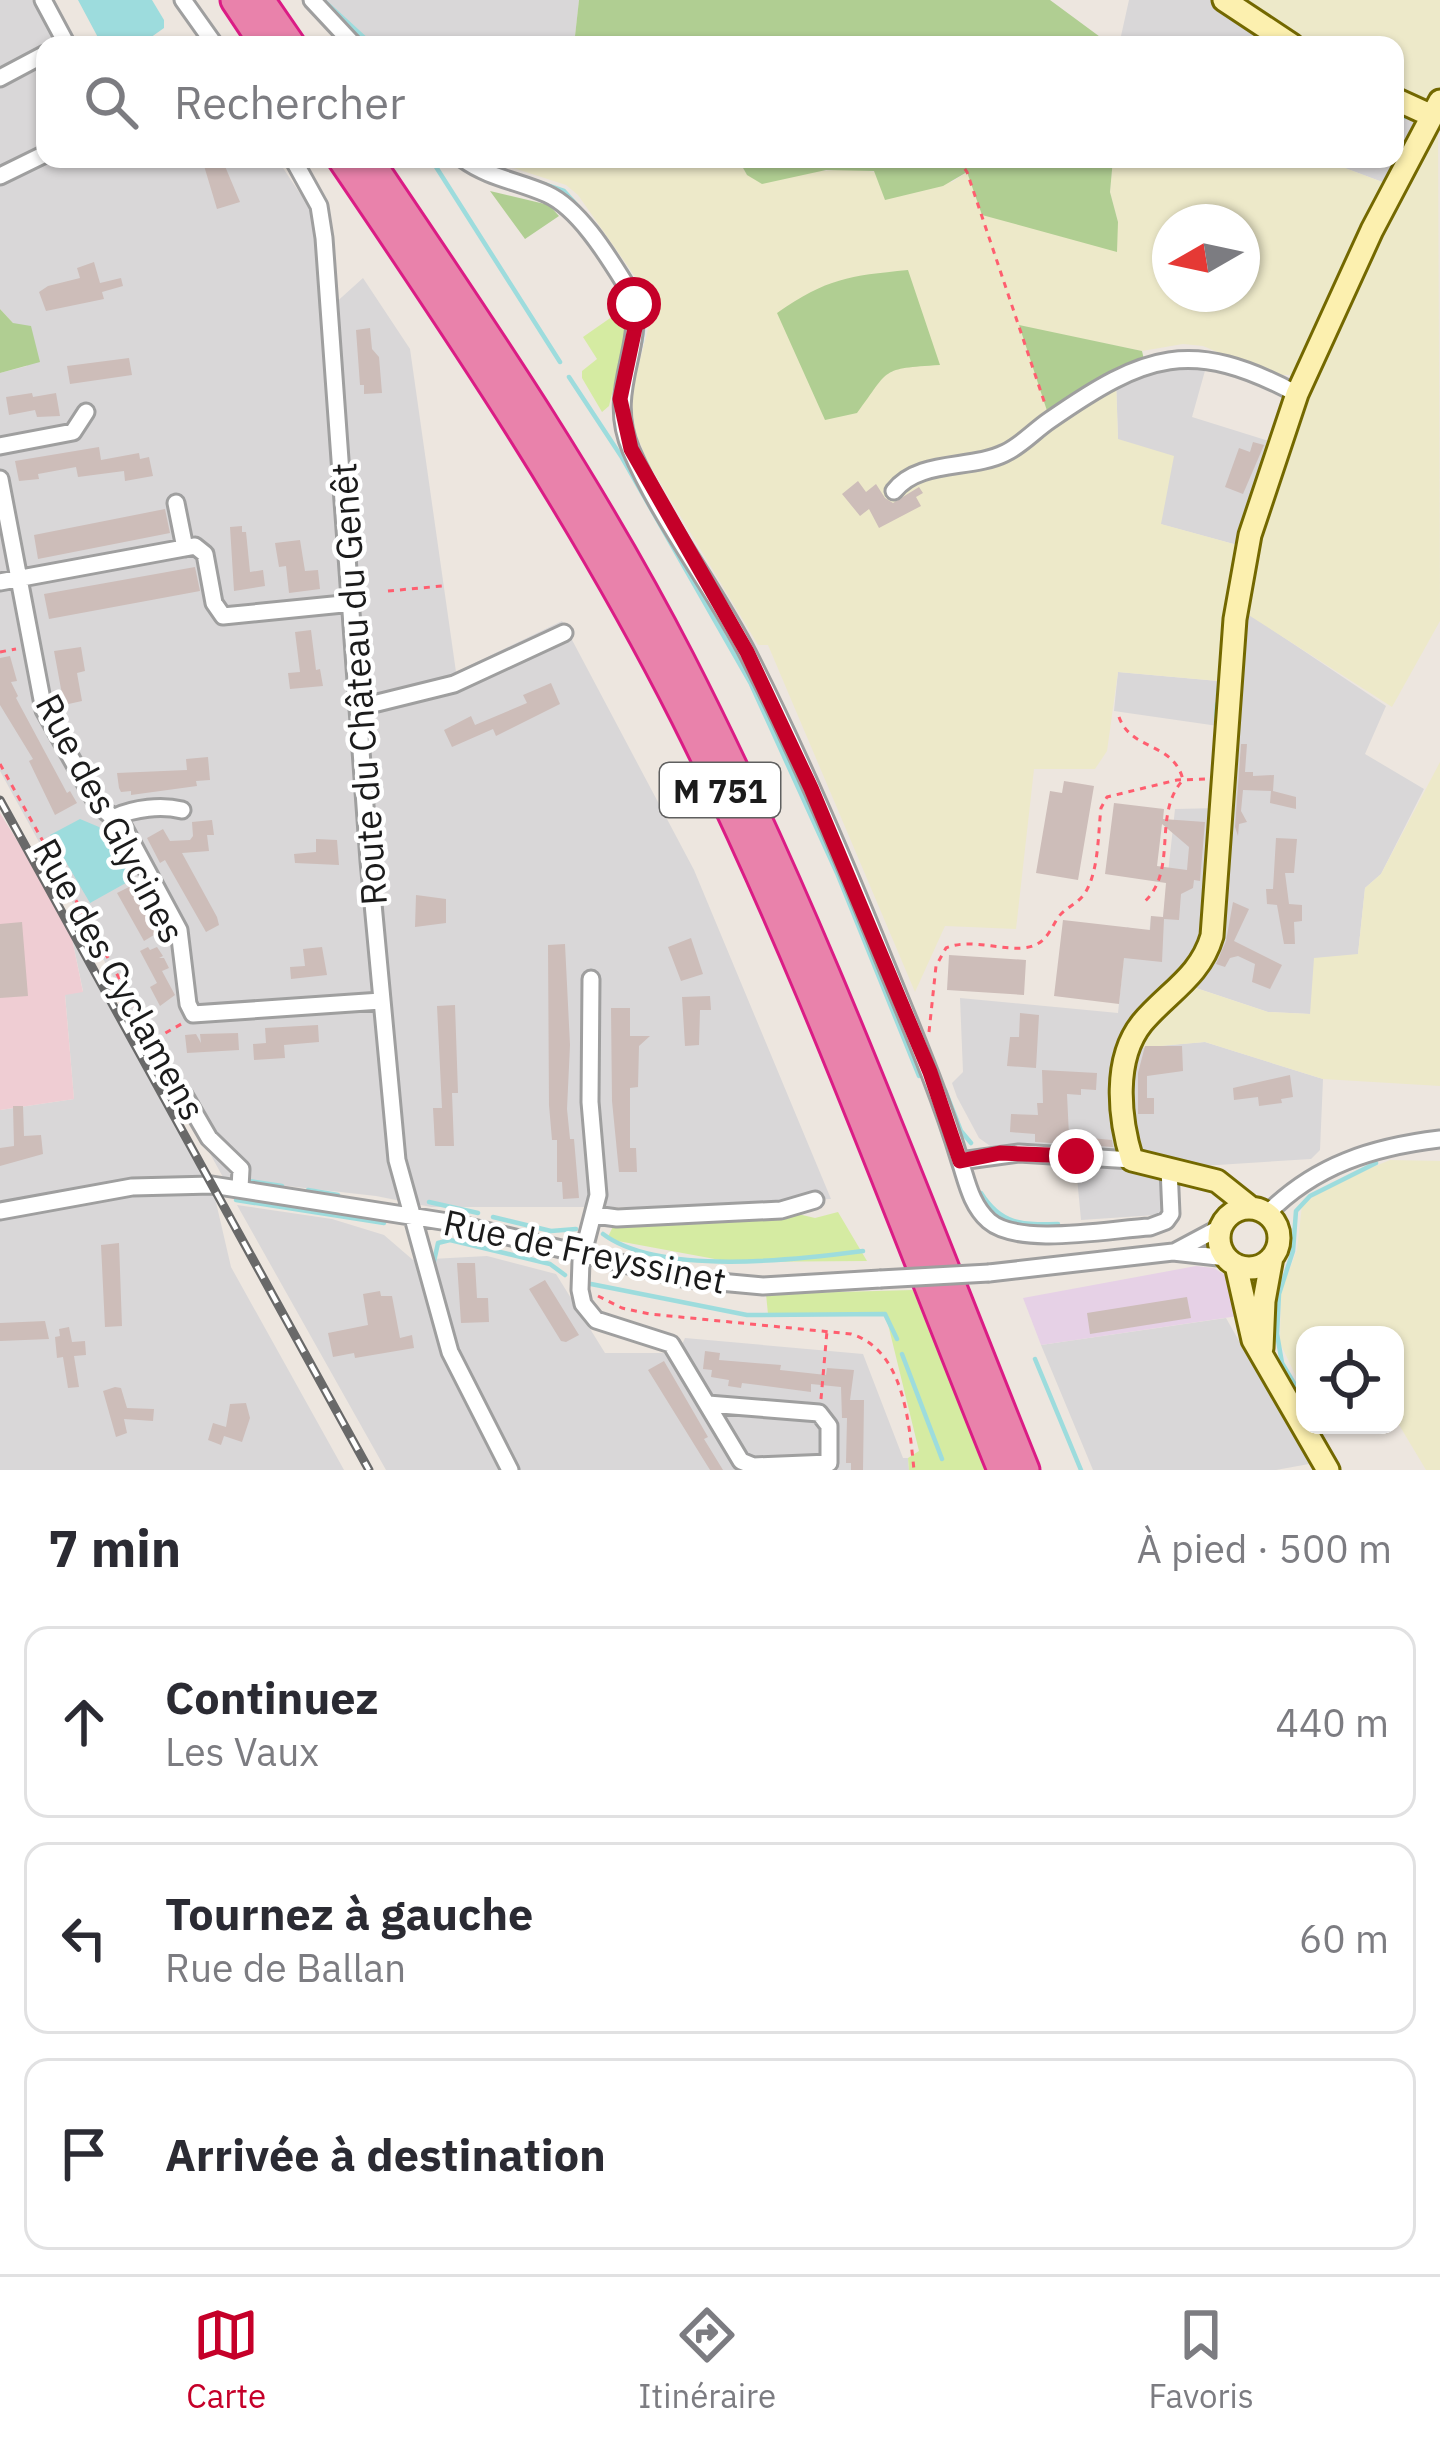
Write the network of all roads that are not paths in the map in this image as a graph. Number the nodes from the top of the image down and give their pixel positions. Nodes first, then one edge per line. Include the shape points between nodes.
1 (43, 0) edge
2 (183, 0) edge
3 (235, 0) edge
4 (260, 0) edge
5 (312, 0) edge
6 (1224, 0) edge
7 (62, 36) edge
8 (208, 36) edge
9 (259, 36) edge
10 (285, 36) edge
11 (346, 36) edge
12 (1278, 36) edge
13 (36, 59) edge
14 (0, 78) edge
15 (1404, 102) edge
16 (1437, 112) edge
17 (36, 158) edge
18 (298, 168) edge
19 (348, 168) edge
20 (374, 168) edge
21 (478, 168) edge
22 (0, 176) edge
23 (1297, 394) junction
24 (86, 412) dead end
25 (0, 446) edge
26 (0, 478) edge
27 (894, 490) dead end
28 (176, 503) dead end
29 (184, 548) junction
30 (19, 578) junction
31 (0, 582) edge
32 (353, 603) junction
33 (564, 633) dead end
34 (361, 707) junction
35 (182, 810) dead end
36 (115, 817) junction
37 (591, 979) dead end
38 (381, 1001) junction
39 (184, 1095) road end
40 (1440, 1139) edge
41 (1132, 1160) junction
42 (960, 1161) junction
43 (1169, 1168) junction
44 (1197, 1178) junction
45 (240, 1189) junction
46 (815, 1200) dead end
47 (0, 1211) edge
48 (1259, 1211) junction
49 (410, 1215) junction
50 (596, 1215) junction
51 (1223, 1223) junction
52 (1174, 1252) junction
53 (583, 1255) junction
54 (1272, 1257) junction
55 (1231, 1261) junction
56 (1262, 1355) junction
57 (708, 1404) junction
58 (830, 1467) edge
59 (510, 1470) edge
60 (1002, 1470) edge
61 (1024, 1470) edge
62 (1328, 1470) edge

1 - 7 street
2 - 8 street
3 - 9 highway
4 - 10 highway
5 - 11 street
6 - 12 street
13 - 14 street
15 - 16 street
16 - 23 street
17 - 22 street
18 - 32 street, Route du Château du Genêt via 322,222
19 - 60 highway, M 751 via 544,464 686,718 783,932
20 - 61 highway, M 751 via 572,470 704,709 802,923
21 - 42 street via 558,200 630,292 635,328 620,399 631,449 776,713 839,850
23 - 27 street via 1216,362 1145,364 1010,451 909,475
23 - 41 street via 1241,574 1209,947 1192,976 1138,1028 1126,1057 1122,1107
24 - 25 street via 73,432
26 - 30 street, Rue des Glycines
28 - 29 street
29 - 30 street
29 - 32 street via 205,554 223,616
30 - 31 street
30 - 36 street, Rue des Glycines via 44,710 97,804
32 - 34 street, Route du Château du Genêt
33 - 34 street via 454,684
34 - 38 street, Route du Château du Genêt
35 - 36 street
36 - 38 street, Rue des Glycines via 179,930 194,1014
37 - 50 street
38 - 49 street, Route du Château du Genêt
39 - 45 street, Rue des Cyclamens via 209,1138 241,1169
40 - 48 street via 1333,1166
41 - 42 street via 1018,1153
41 - 43 street
42 - 43 street via 986,1218 1028,1234 1166,1221
43 - 44 street
44 - 48 street via 1228,1187
44 - 51 street
45 - 47 street, Rue de Freyssinet via 132,1187
45 - 49 street, Rue de Freyssinet
46 - 50 street via 781,1210
48 - 51 street via 1241,1209
48 - 54 street via 1278,1230
49 - 53 street, Rue de Freyssinet
49 - 59 street, Route du Château du Genêt via 450,1352
50 - 53 street
51 - 52 street
51 - 55 street via 1221,1249
52 - 53 street, Rue de Freyssinet, bridge via 763,1286
52 - 55 street
53 - 57 street via 580,1290 596,1320 671,1344
54 - 55 street via 1249,1268
54 - 56 street
55 - 56 street
56 - 62 street
57 - 58 street via 747,1464
57 - 58 street via 820,1413 829,1426

